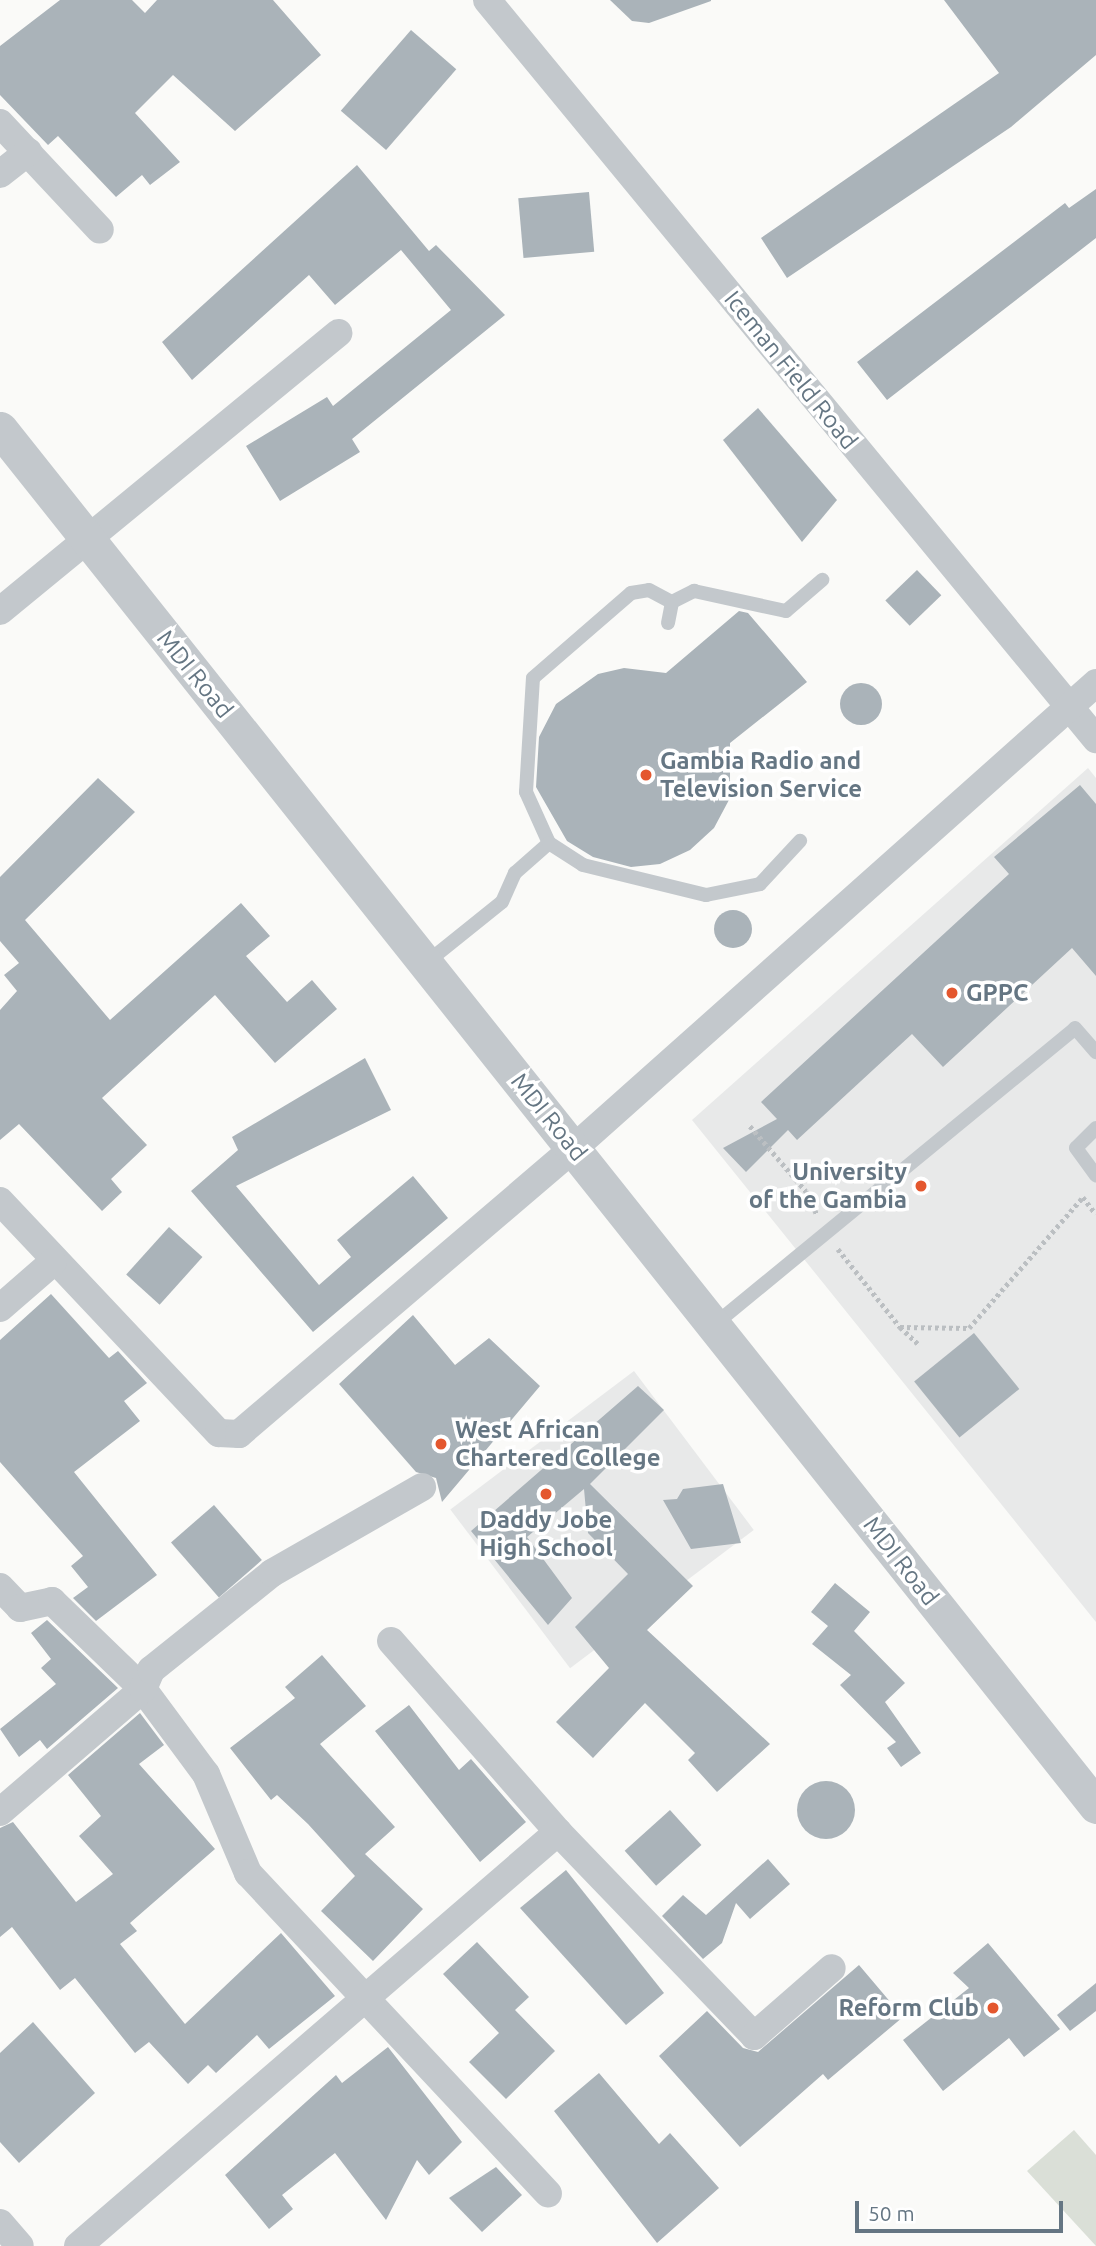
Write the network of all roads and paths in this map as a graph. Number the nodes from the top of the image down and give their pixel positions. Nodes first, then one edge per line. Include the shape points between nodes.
1 (487, 0) edge
2 (0, 123) edge
3 (27, 152) junction
4 (0, 174) edge
5 (100, 230) dead end
6 (339, 333) dead end
7 (0, 429) edge
8 (85, 536) junction
9 (822, 580) dead end
10 (672, 602) junction
11 (0, 611) edge
12 (668, 623) dead end
13 (1096, 682) edge
14 (1067, 708) junction
15 (1096, 739) edge
16 (800, 841) dead end
17 (549, 843) junction
18 (426, 963) junction
19 (1096, 1052) edge
20 (750, 1126) dead end
21 (1096, 1128) edge
22 (574, 1148) junction
23 (1096, 1176) edge
24 (0, 1201) edge
25 (1096, 1214) edge
26 (824, 1233) junction
27 (52, 1262) junction
28 (0, 1308) edge
29 (714, 1325) junction
30 (900, 1327) junction
31 (919, 1345) dead end
32 (422, 1487) dead end
33 (0, 1587) edge
34 (391, 1642) dead end
35 (143, 1689) junction
36 (1096, 1806) edge
37 (0, 1812) edge
38 (558, 1832) junction
39 (832, 1968) dead end
40 (368, 2002) junction
41 (548, 2194) dead end
42 (0, 2223) edge
43 (20, 2246) edge
44 (78, 2246) edge

1 - 14 street, Iceman Field Road
2 - 3 street
3 - 4 street
3 - 5 street
6 - 8 street
7 - 8 street, MDI Road
8 - 11 street
8 - 18 street, MDI Road
9 - 10 lane via 786,611 694,591
10 - 12 lane
10 - 17 lane via 649,590 631,593 533,678 526,792
13 - 14 street
14 - 15 street, Iceman Field Road
14 - 22 street
16 - 17 lane via 760,884 706,895 583,865
17 - 18 lane via 514,873 502,902
18 - 22 street, MDI Road
19 - 26 lane via 1075,1028
20 - 26 path via 806,1191
21 - 23 lane via 1076,1148
22 - 27 street via 239,1434 219,1433
22 - 29 street, MDI Road
24 - 27 street
25 - 30 path via 1083,1197 969,1328
26 - 29 lane
26 - 30 path
27 - 28 street
29 - 36 street, MDI Road
30 - 31 path
32 - 35 street via 272,1573 151,1670
33 - 35 street via 20,1608 52,1601
34 - 38 street
35 - 37 street
35 - 40 street via 206,1774 248,1873
38 - 39 street via 754,2036
38 - 40 street
40 - 41 street
40 - 44 street
42 - 43 street

